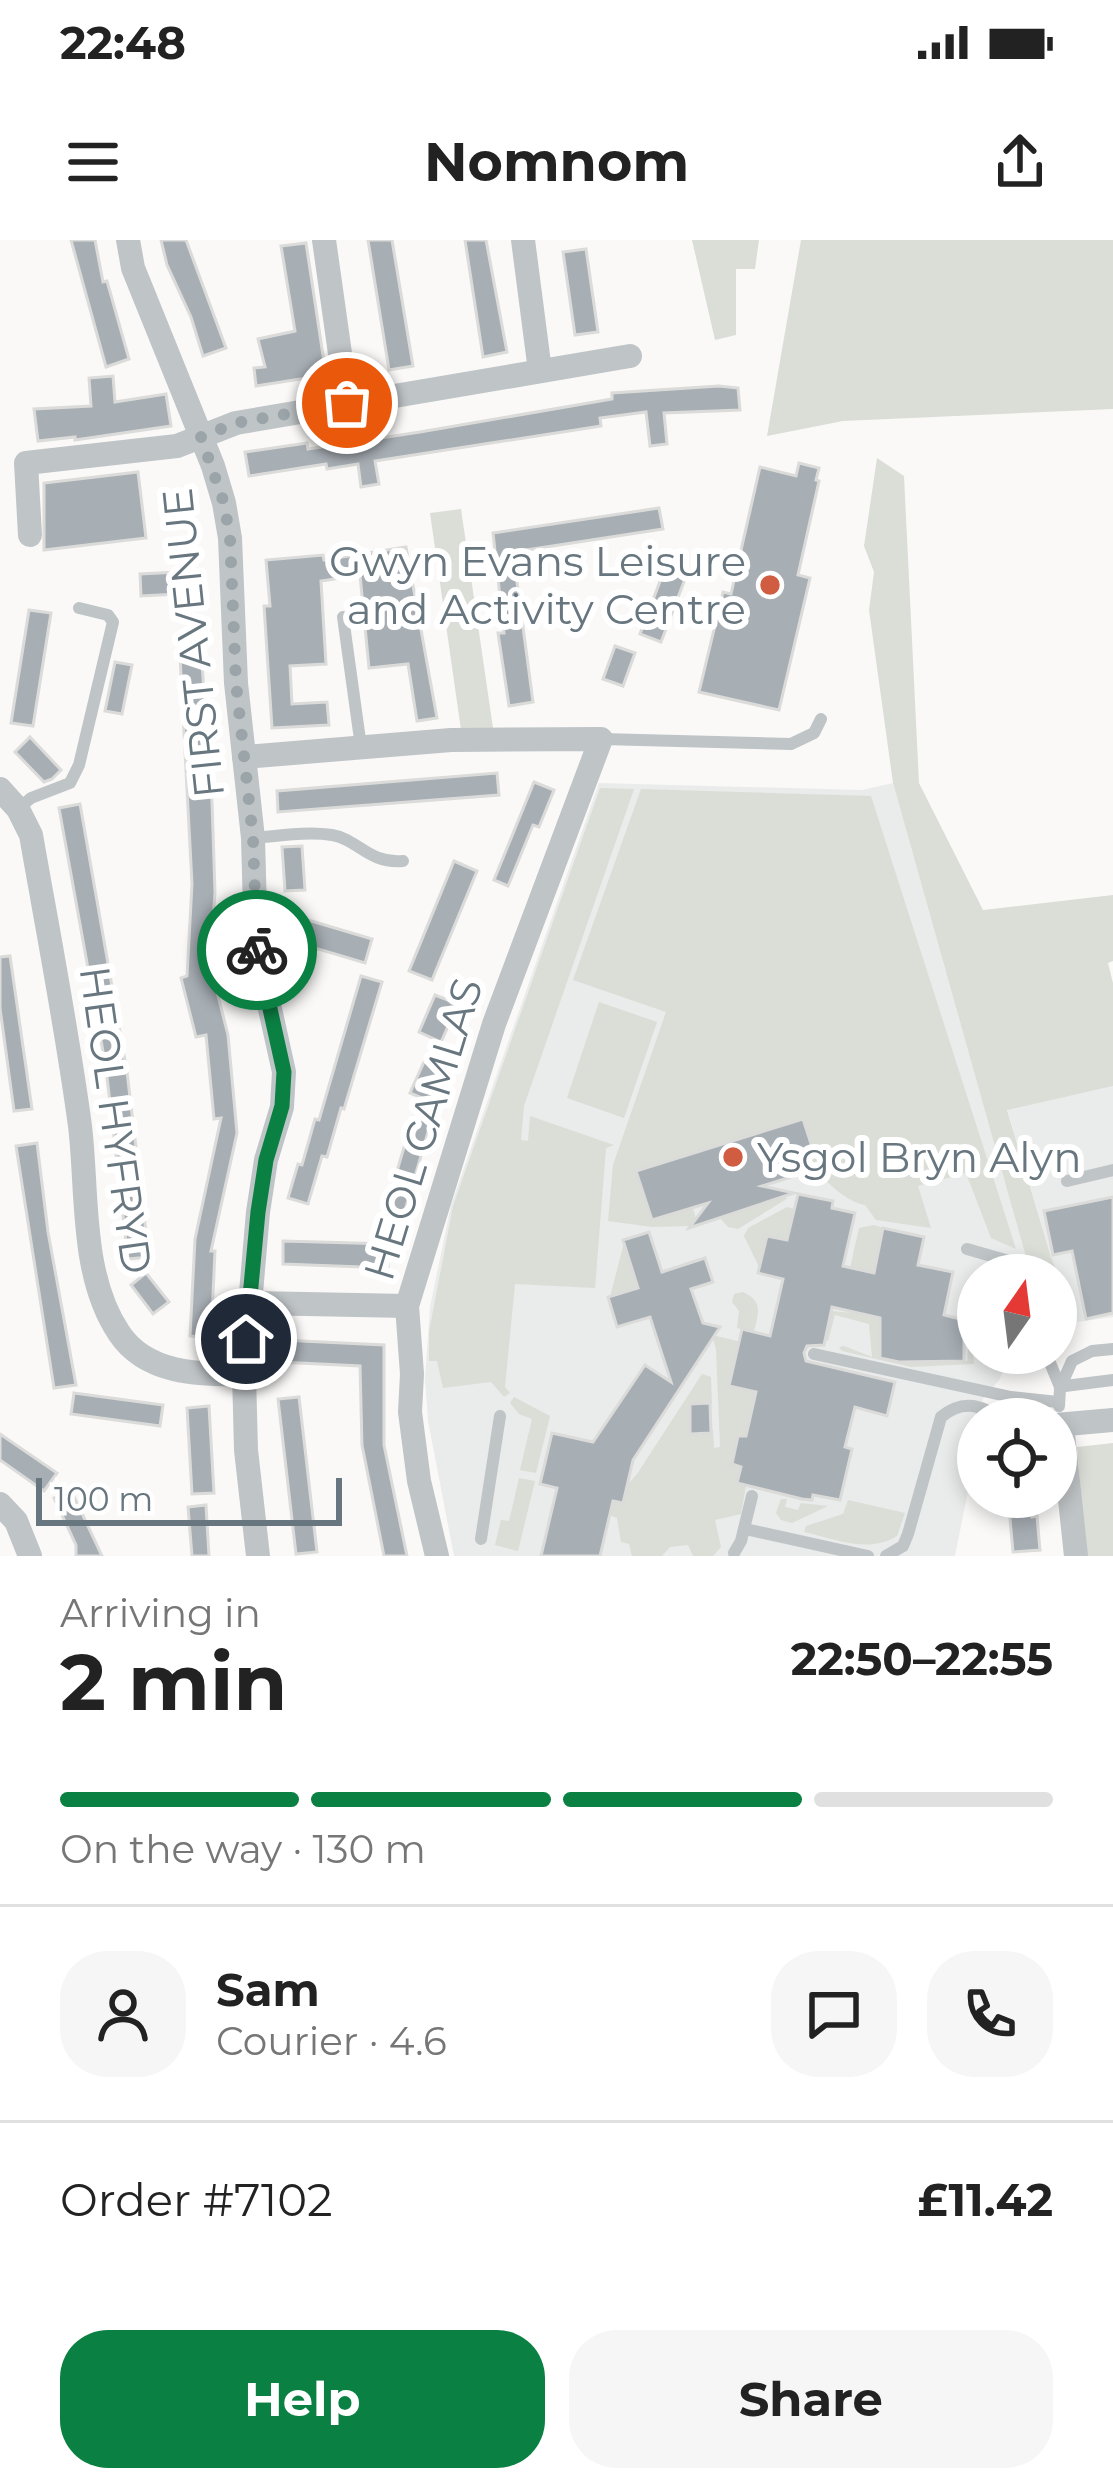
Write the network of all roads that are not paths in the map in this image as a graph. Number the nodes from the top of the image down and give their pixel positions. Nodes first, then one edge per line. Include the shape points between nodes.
1 (128, 240) edge
2 (324, 240) edge
3 (523, 240) edge
4 (630, 356) dead end
5 (540, 371) junction
6 (347, 403) junction
7 (201, 437) junction
8 (30, 535) dead end
9 (79, 608) dead end
10 (344, 617) dead end
11 (821, 719) dead end
12 (601, 739) junction
13 (361, 747) junction
14 (244, 757) junction
15 (0, 789) edge
16 (18, 809) junction
17 (253, 838) junction
18 (403, 861) dead end
19 (1113, 1170) edge
20 (1067, 1181) dead end
21 (967, 1249) dead end
22 (984, 1254) edge
23 (248, 1303) junction
24 (407, 1306) junction
25 (1113, 1349) edge
26 (814, 1354) dead end
27 (244, 1374) junction
28 (1113, 1380) edge
29 (1015, 1398) edge
30 (1062, 1398) edge
31 (1066, 1398) edge
32 (957, 1407) edge
33 (1077, 1413) edge
34 (500, 1417) dead end
35 (1113, 1420) edge
36 (752, 1496) dead end
37 (0, 1504) edge
38 (1072, 1518) edge
39 (745, 1528) junction
40 (481, 1539) dead end
41 (734, 1553) dead end
42 (30, 1556) edge
43 (258, 1556) edge
44 (437, 1556) edge
45 (868, 1556) edge
46 (886, 1556) edge
47 (1076, 1556) edge

1 - 7 street, FIRST AVENUE
2 - 6 street
3 - 5 street
4 - 5 street
5 - 6 street
6 - 7 street
7 - 8 street via 26,463
7 - 14 street, FIRST AVENUE via 230,538
9 - 16 lane via 113,622 79,765 70,783
10 - 13 lane
11 - 12 lane via 814,733 791,744
12 - 13 street
12 - 24 street, HEOL CAMLAS via 494,1024
13 - 14 street
14 - 17 street, FIRST AVENUE
15 - 16 street, HEOL HYFRYD
16 - 27 street, HEOL HYFRYD via 31,836 105,1308 141,1357 190,1373
17 - 18 lane via 336,835 360,851
17 - 23 street, FIRST AVENUE via 256,946 284,1072
19 - 20 lane
21 - 22 lane
23 - 24 street
23 - 27 street, FIRST AVENUE
24 - 44 street, HEOL CAMLAS via 410,1412
25 - 30 lane via 1072,1361
26 - 29 lane
27 - 43 street, FIRST AVENUE
28 - 31 lane via 1074,1383
32 - 46 lane via 941,1417 903,1546
33 - 35 street
34 - 40 lane
36 - 39 lane
37 - 42 street
38 - 47 street
39 - 41 lane
39 - 45 lane

